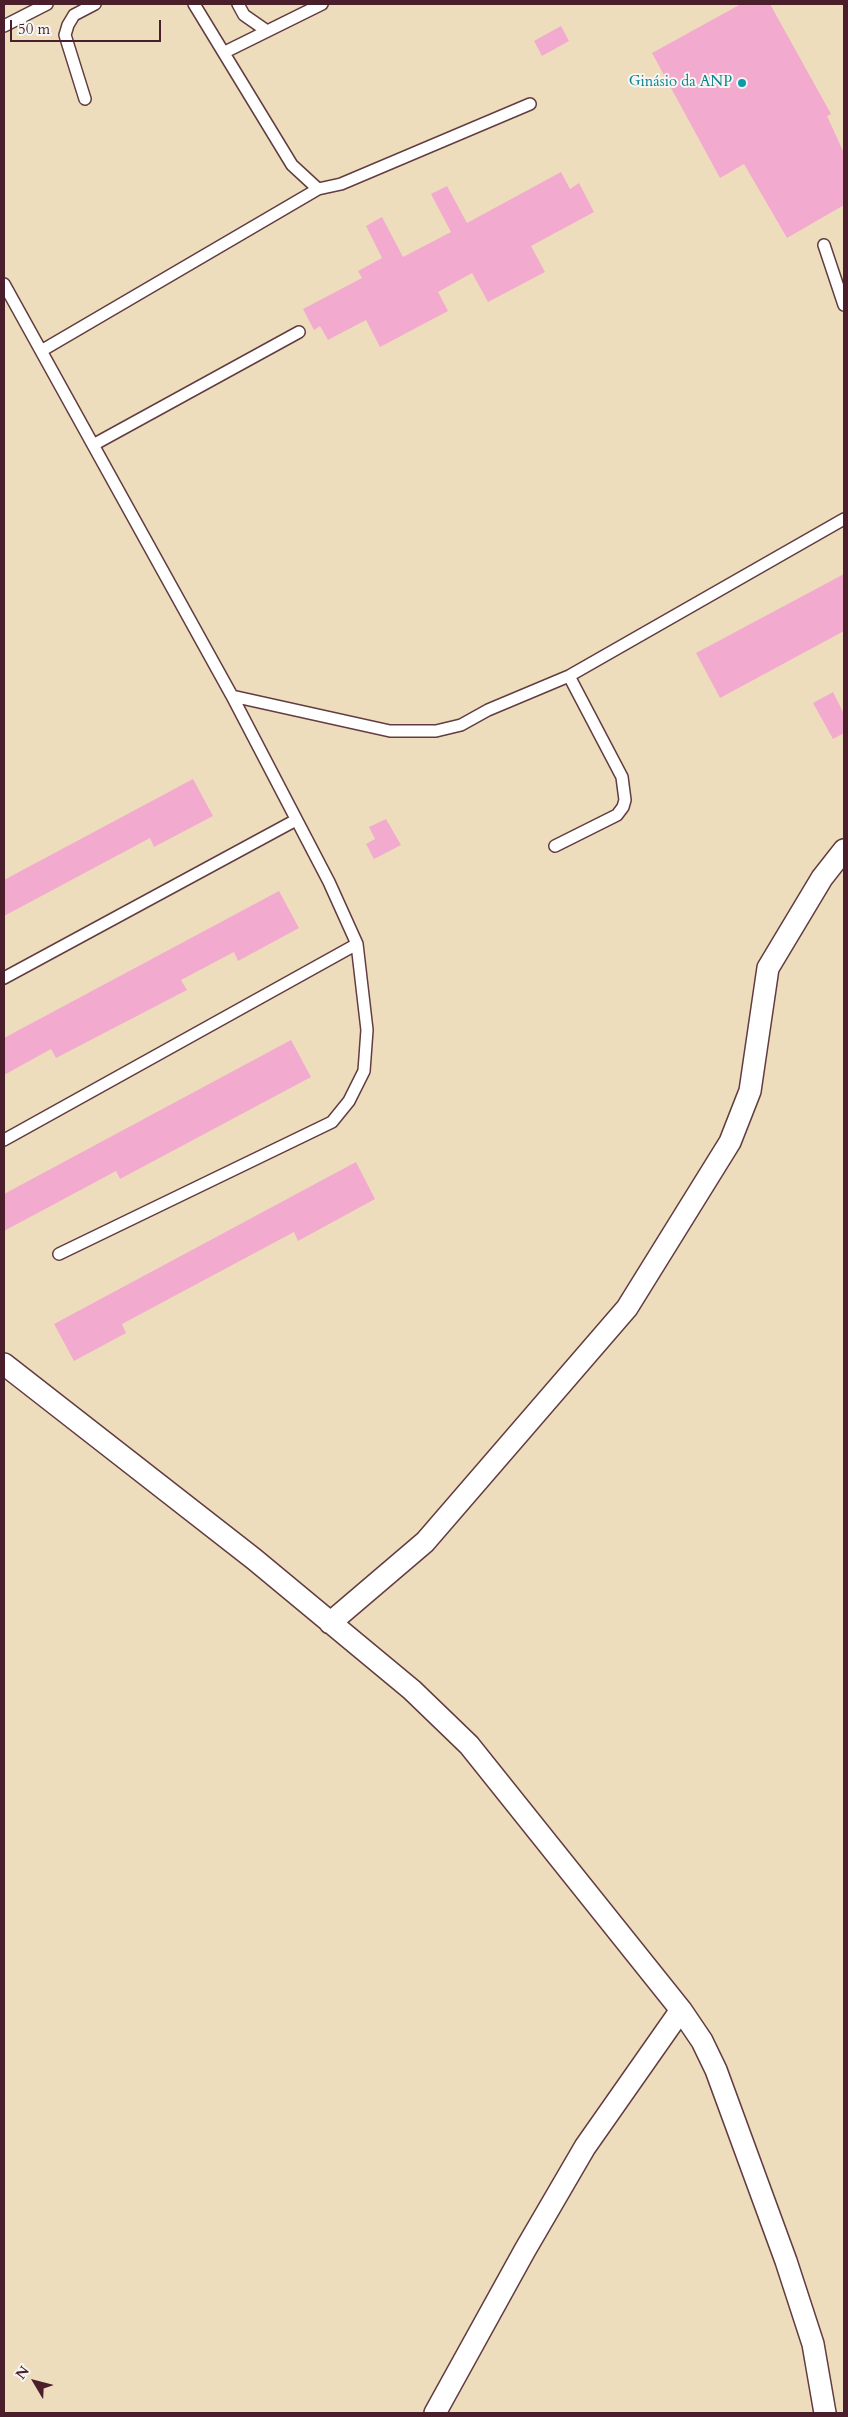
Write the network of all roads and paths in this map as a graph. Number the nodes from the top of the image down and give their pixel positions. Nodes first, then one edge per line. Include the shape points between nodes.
1 (47, 4) edge
2 (95, 4) edge
3 (194, 4) edge
4 (238, 4) edge
5 (322, 4) edge
6 (4, 26) edge
7 (267, 31) junction
8 (224, 52) junction
9 (85, 99) dead end
10 (530, 104) dead end
11 (318, 189) junction
12 (824, 245) dead end
13 (4, 284) edge
14 (844, 305) edge
15 (299, 332) dead end
16 (40, 350) junction
17 (93, 445) junction
18 (844, 520) edge
19 (569, 676) junction
20 (232, 696) junction
21 (296, 820) junction
22 (555, 846) dead end
23 (844, 850) edge
24 (357, 944) junction
25 (4, 978) edge
26 (4, 1140) edge
27 (59, 1254) dead end
28 (4, 1364) edge
29 (330, 1623) junction
30 (681, 2010) junction
31 (435, 2413) edge
32 (825, 2413) edge

1 - 6 lane
2 - 9 lane via 74,15 66,30 66,41
3 - 8 lane
4 - 7 lane via 244,14
5 - 7 lane
7 - 8 lane
8 - 11 lane via 292,165
10 - 11 lane via 341,184
11 - 16 lane
12 - 14 lane
13 - 16 lane
15 - 17 lane
16 - 17 lane
17 - 20 lane
18 - 19 lane
19 - 20 lane via 488,710 461,725 436,731 390,731
19 - 22 lane via 622,777 624,800 616,815
20 - 21 lane
21 - 24 lane
21 - 25 lane
23 - 29 street via 822,878 768,968 750,1090 730,1142 627,1308 426,1542
24 - 26 lane
24 - 27 lane via 367,1030 364,1071 349,1101 332,1122
28 - 29 street via 254,1559
29 - 30 street via 412,1690 469,1745
30 - 31 street via 585,2147
30 - 32 street via 702,2041 716,2070 757,2179 813,2344

